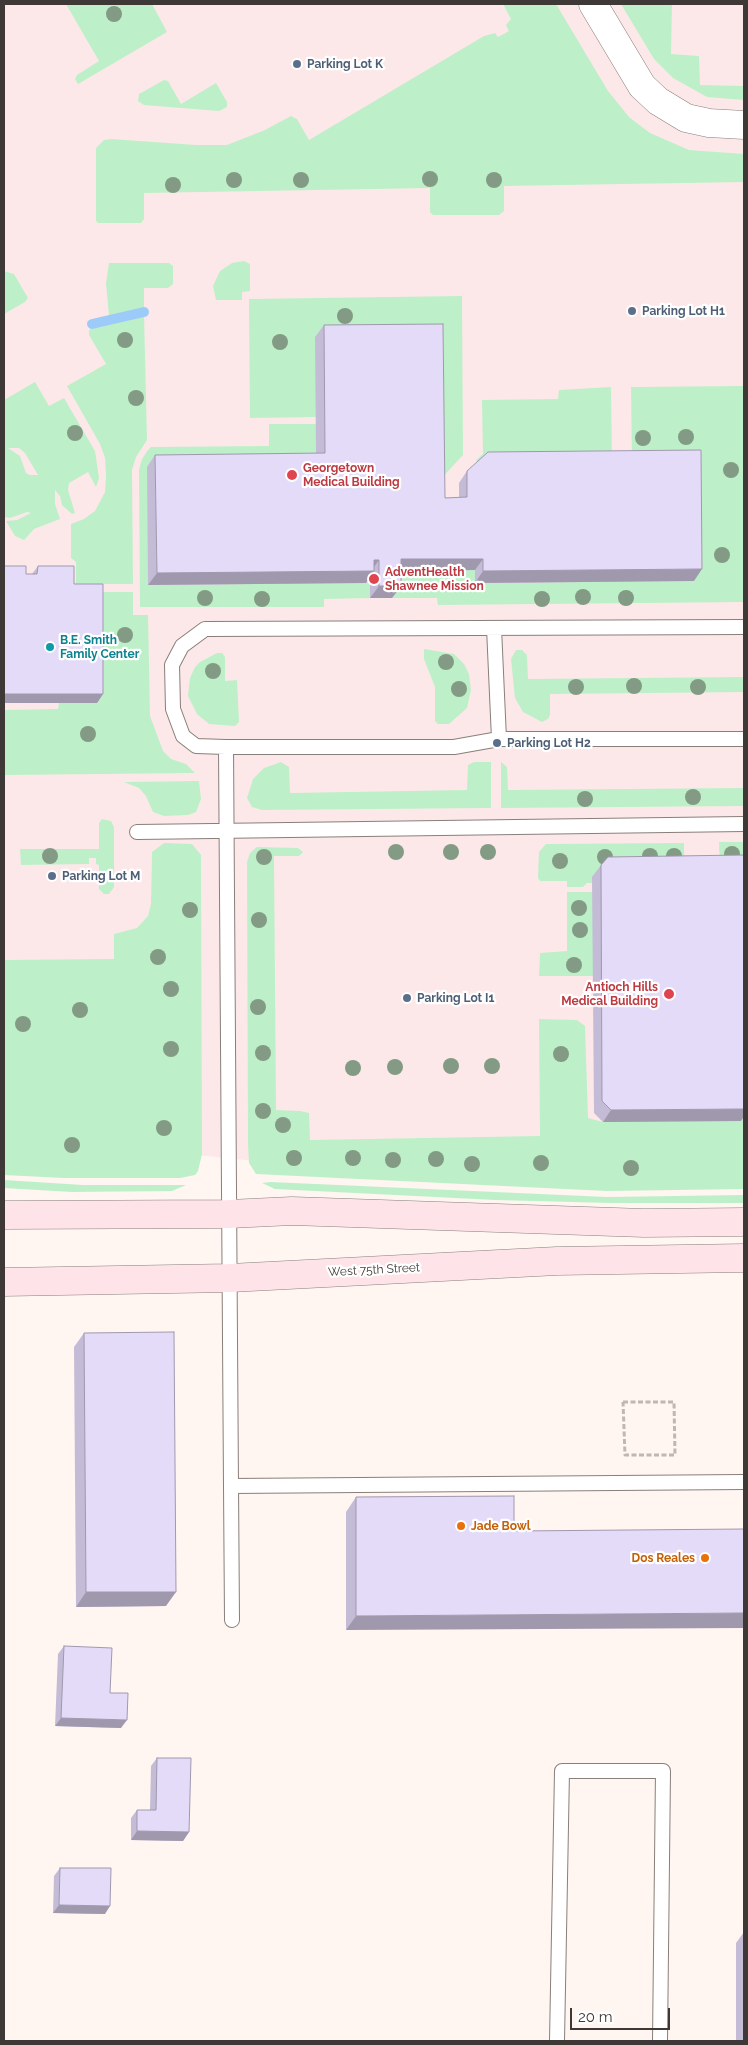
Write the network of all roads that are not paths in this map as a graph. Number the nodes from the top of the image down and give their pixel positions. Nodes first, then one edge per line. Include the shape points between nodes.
1 (593, 4) edge
2 (744, 125) edge
3 (744, 627) edge
4 (494, 628) junction
5 (499, 739) junction
6 (744, 739) edge
7 (226, 746) junction
8 (744, 824) edge
9 (226, 829) junction
10 (137, 832) dead end
11 (230, 1214) junction
12 (4, 1215) edge
13 (744, 1222) edge
14 (744, 1258) edge
15 (230, 1278) junction
16 (4, 1282) edge
17 (744, 1482) edge
18 (231, 1486) junction
19 (232, 1620) dead end
20 (558, 2041) edge
21 (660, 2041) edge

1 - 2 street via 642,86 658,101 686,118
3 - 4 lane
4 - 5 lane
4 - 7 lane via 205,629 182,646 172,665 173,709 184,736 196,746
5 - 6 lane
5 - 7 lane via 454,746
7 - 9 lane
8 - 9 lane
9 - 10 lane
9 - 11 lane
11 - 12 main road
11 - 13 main road via 292,1210 644,1223
11 - 15 lane
14 - 15 main road, West 75th Street via 557,1260
15 - 16 main road, West 75th Street
15 - 18 lane
17 - 18 lane
18 - 19 lane
20 - 21 lane via 562,1771 663,1771

